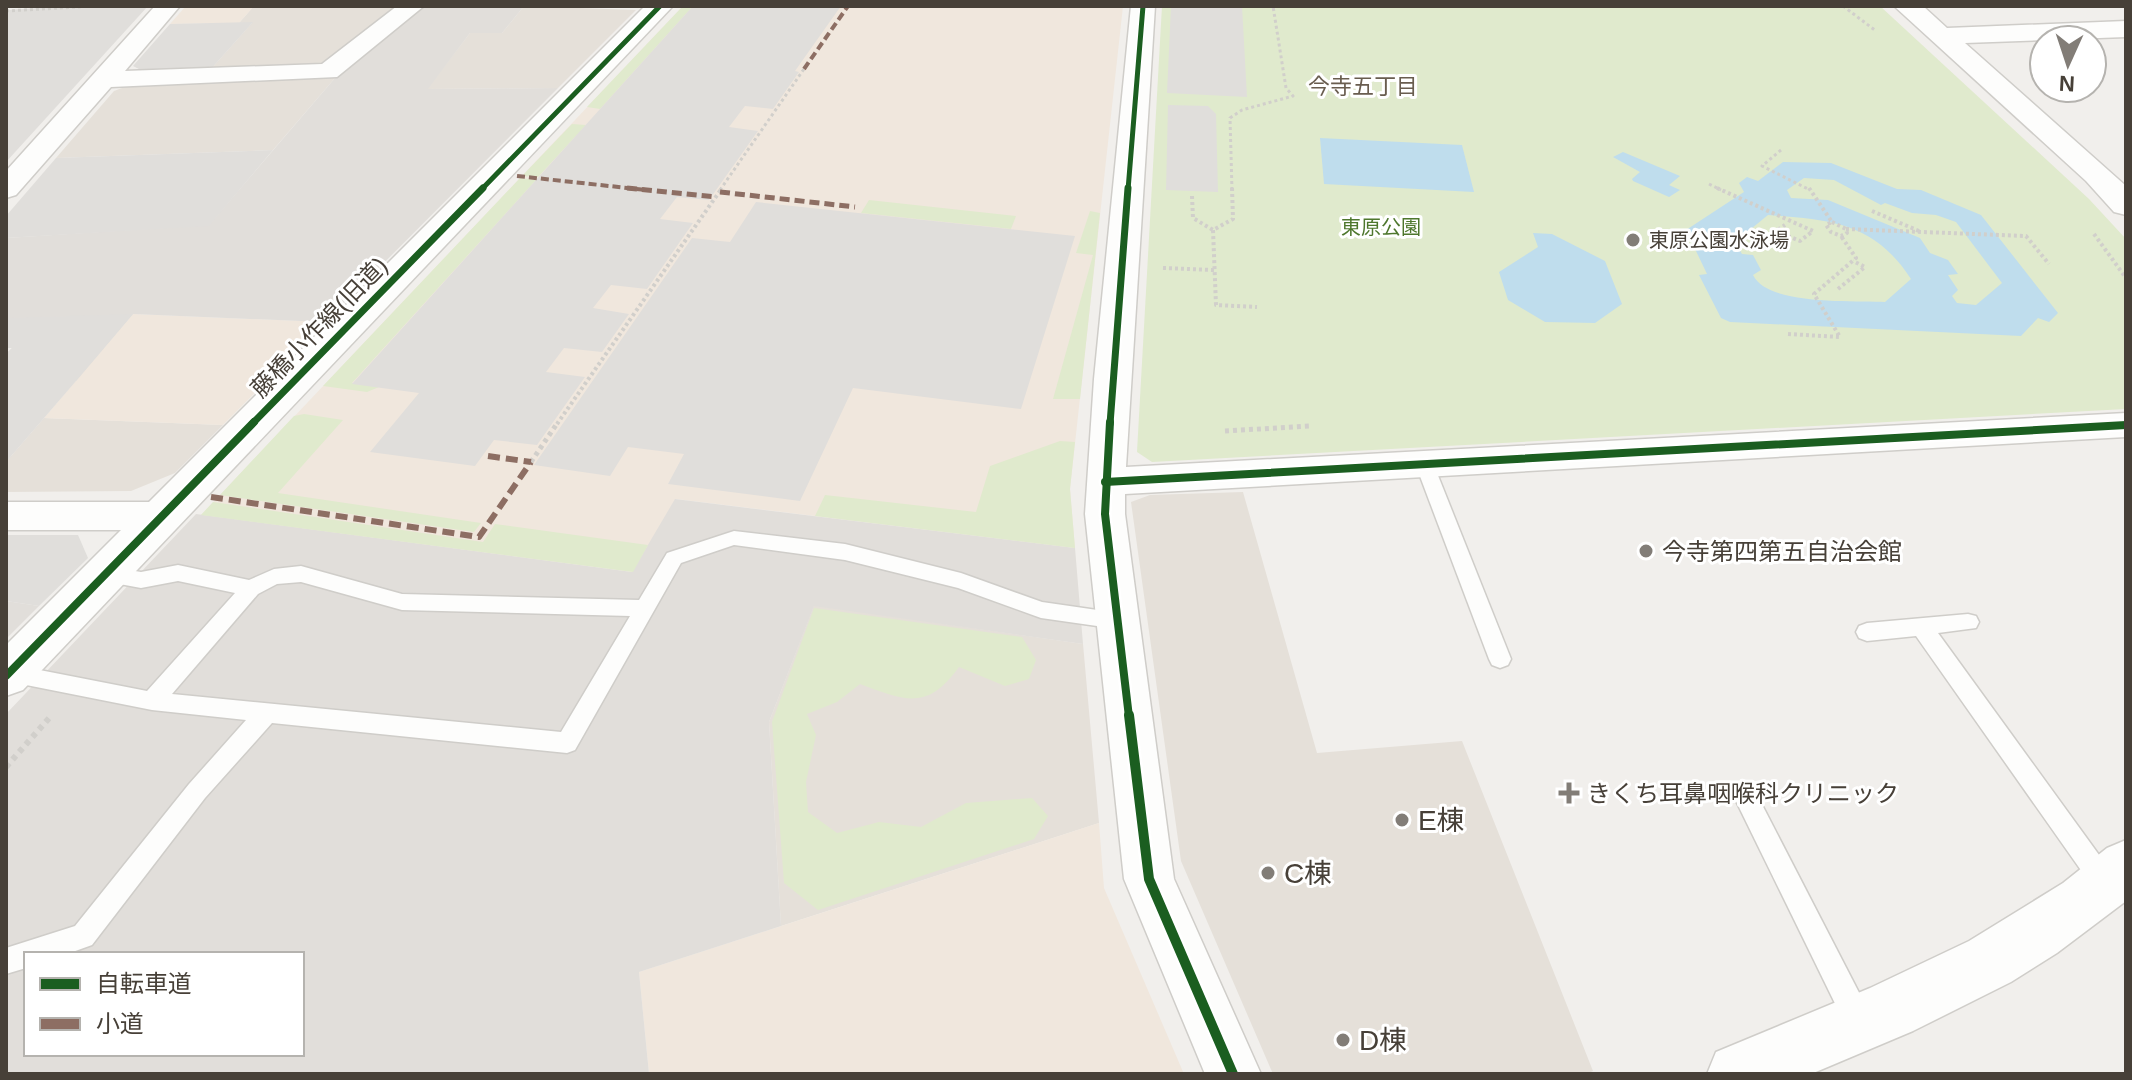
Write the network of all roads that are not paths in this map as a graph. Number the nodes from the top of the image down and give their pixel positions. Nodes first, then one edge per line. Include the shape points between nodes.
1 (168, 6) edge
2 (412, 6) edge
3 (660, 6) edge
4 (1143, 6) edge
5 (1907, 6) edge
6 (2126, 29) edge
7 (1940, 36) junction
8 (103, 79) junction
9 (6, 189) edge
10 (2122, 196) edge
11 (2126, 425) edge
12 (1424, 463) junction
13 (1105, 482) junction
14 (6, 516) edge
15 (162, 516) junction
16 (105, 574) junction
17 (251, 588) junction
18 (646, 608) junction
19 (1118, 621) junction
20 (1968, 622) dead end
21 (1922, 627) junction
22 (1867, 632) dead end
23 (1500, 659) dead end
24 (7, 675) edge
25 (152, 701) junction
26 (267, 713) junction
27 (1748, 801) dead end
28 (2116, 875) edge
29 (33, 952) edge
30 (1859, 1022) junction
31 (1233, 1074) edge
32 (1738, 1074) edge

1 - 8 street
2 - 8 street via 328,72
3 - 15 street, 藤橋小作線(旧道)
4 - 13 street
5 - 7 street
6 - 7 street
7 - 10 street
8 - 9 street
11 - 12 street
12 - 13 street
12 - 23 lane
13 - 19 street
14 - 15 street
15 - 16 street, 藤橋小作線(旧道)
16 - 17 lane via 141,580 178,573
16 - 24 street, 藤橋小作線(旧道)
17 - 18 lane via 274,577 301,574 402,602
17 - 25 lane
18 - 19 lane via 674,558 734,538 845,552 961,581 1041,610
18 - 26 lane via 567,743
19 - 31 street via 1149,879
20 - 21 lane
21 - 22 lane
21 - 28 lane
24 - 25 lane
25 - 26 lane
26 - 29 lane via 197,791 83,936
27 - 30 lane
28 - 30 street via 2046,930 1950,984
30 - 32 street

